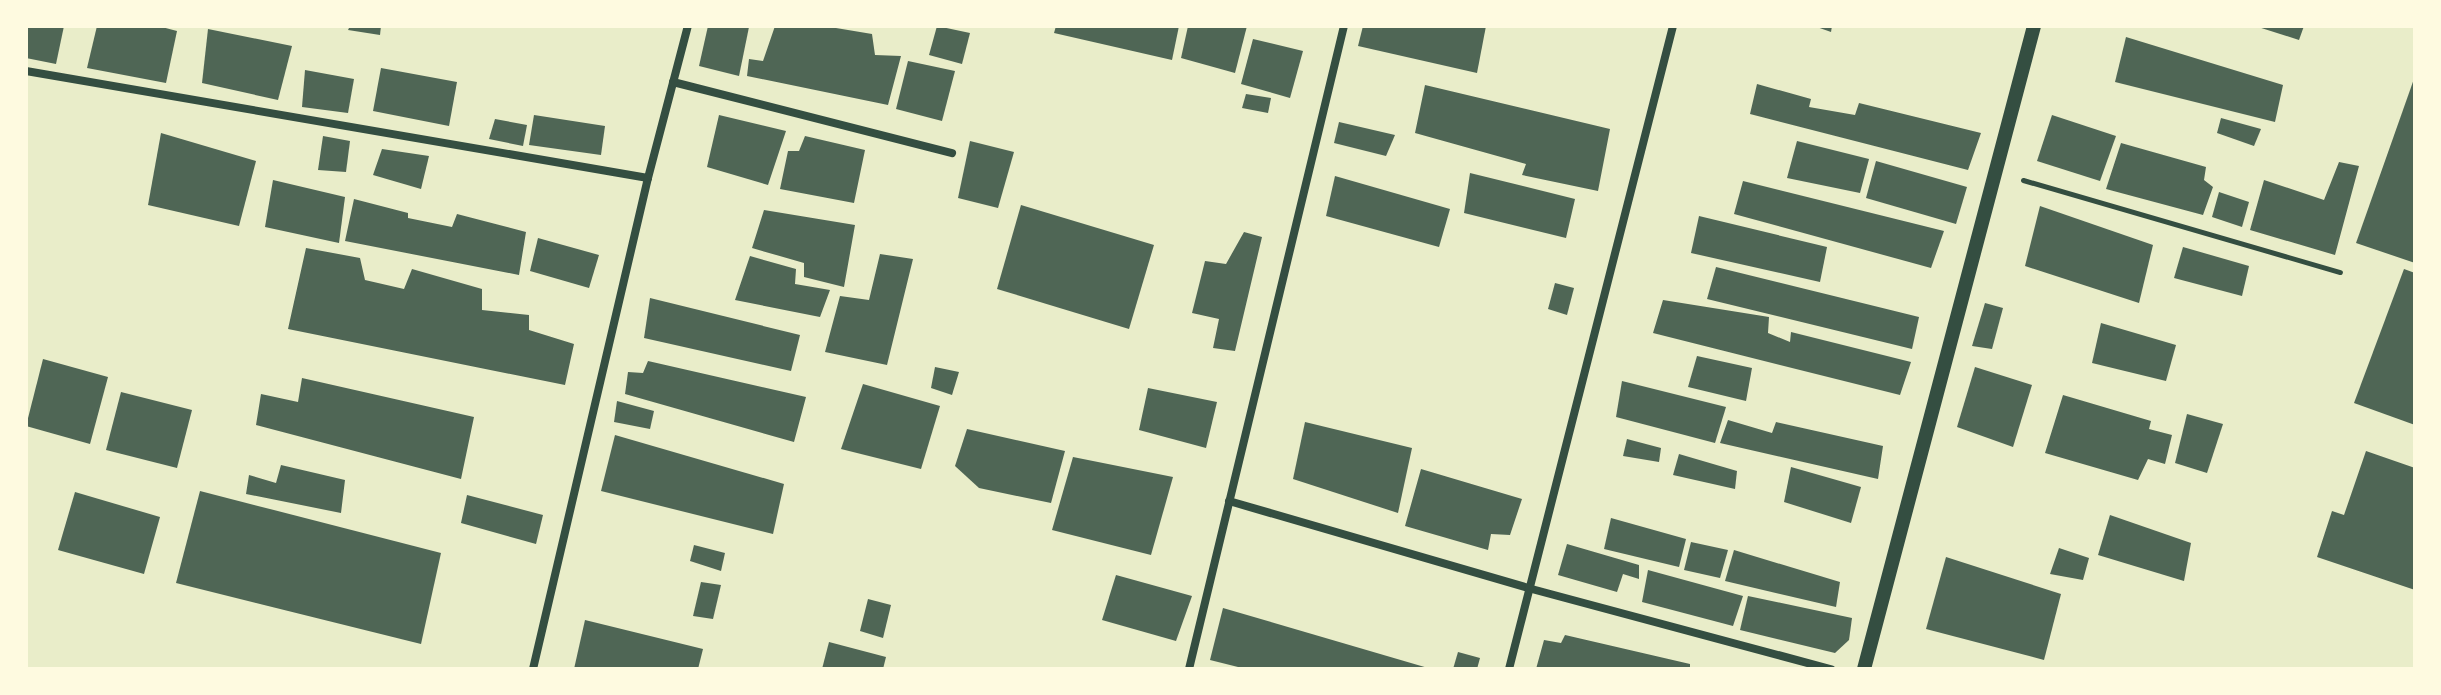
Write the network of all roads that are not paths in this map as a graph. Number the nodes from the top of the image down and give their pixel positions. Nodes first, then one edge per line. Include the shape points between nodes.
1 (688, 26) edge
2 (1344, 26) edge
3 (1673, 26) edge
4 (2034, 26) edge
5 (26, 71) edge
6 (673, 82) junction
7 (952, 153) dead end
8 (648, 178) junction
9 (1229, 501) junction
10 (1528, 588) junction
11 (533, 669) edge
12 (1189, 669) edge
13 (1509, 669) edge
14 (1831, 669) edge
15 (1864, 669) edge

1 - 6 street
2 - 9 street
3 - 10 street
4 - 15 street
5 - 8 street
6 - 7 street
6 - 8 street
8 - 11 street
9 - 10 street
9 - 12 street
10 - 13 street
10 - 14 street

